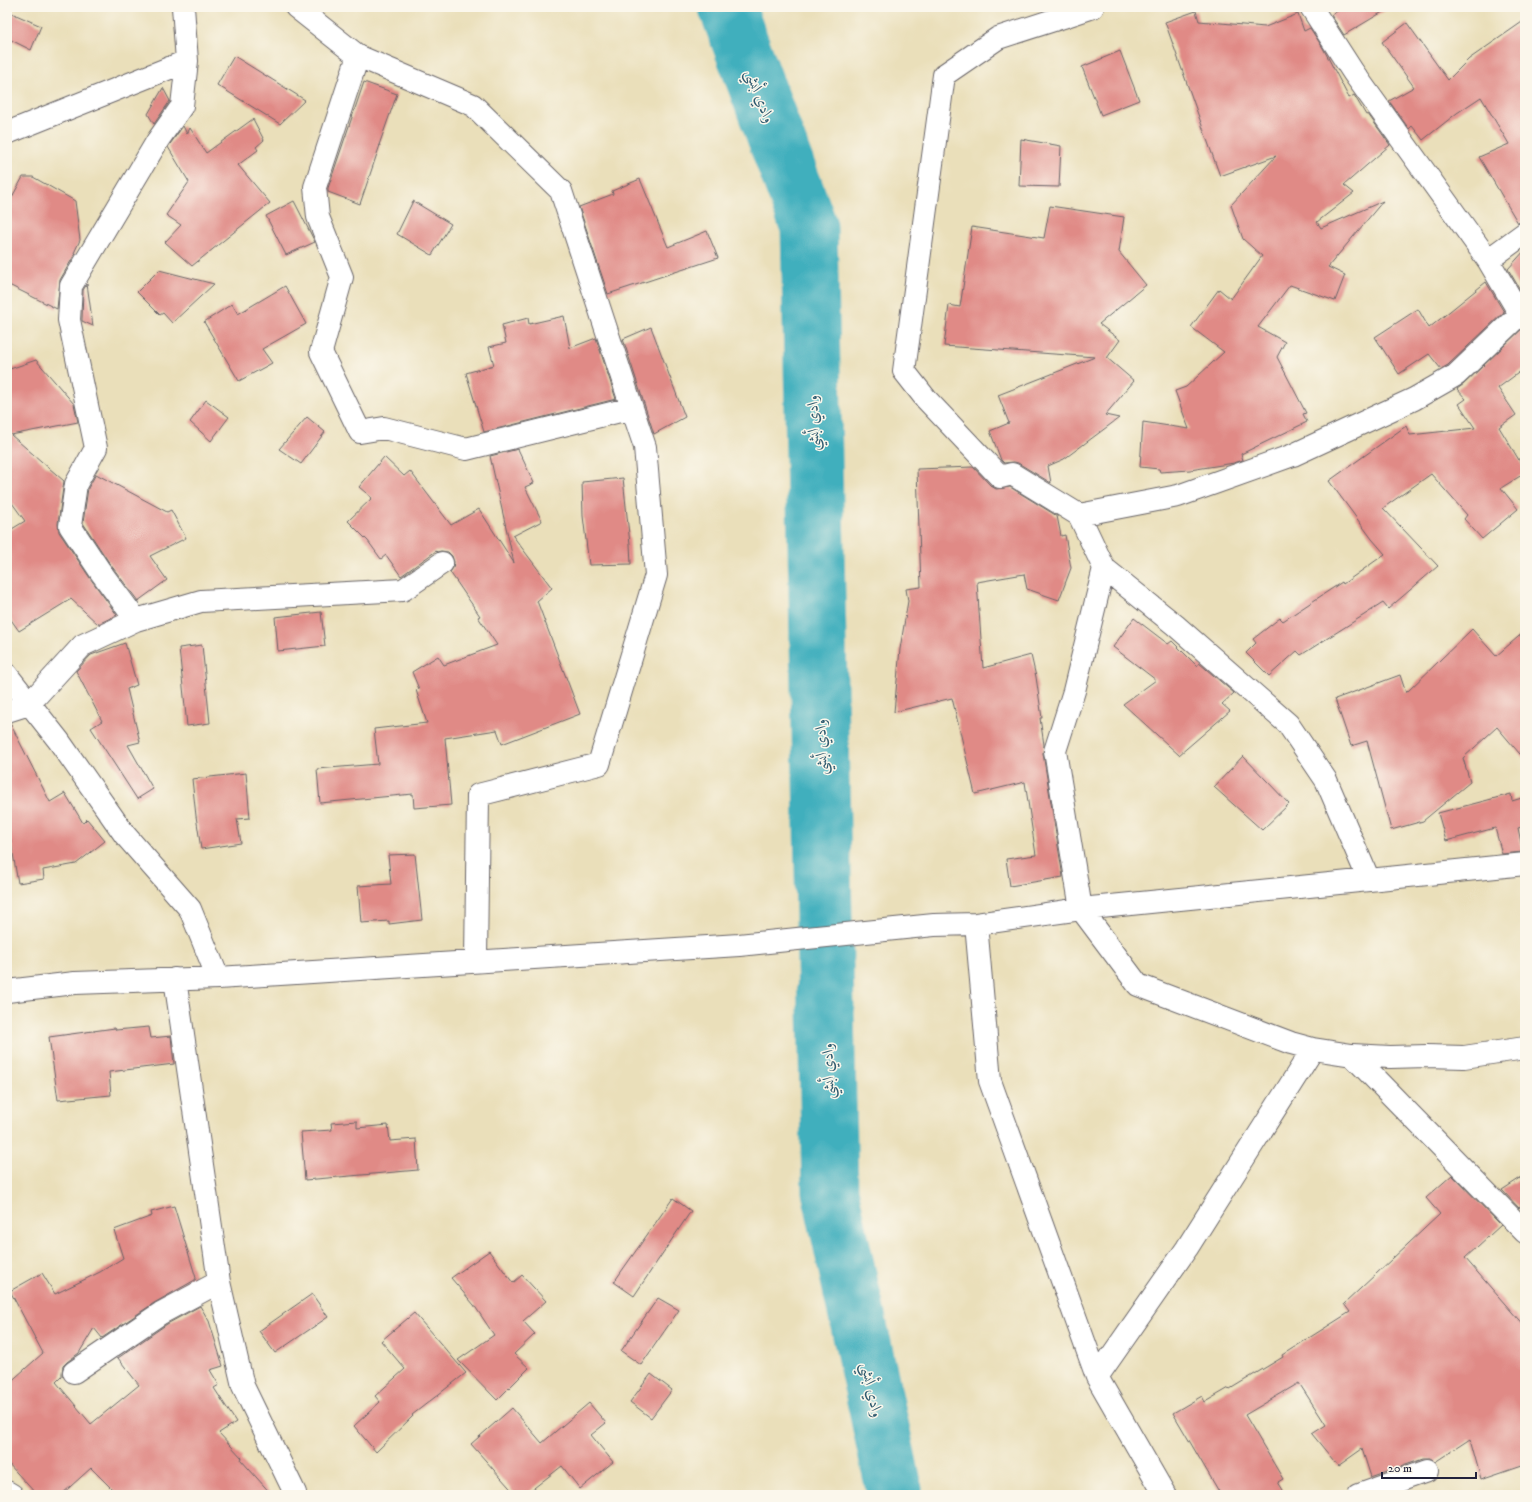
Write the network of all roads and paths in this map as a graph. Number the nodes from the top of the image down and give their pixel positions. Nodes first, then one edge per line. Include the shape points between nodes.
1 (183, 7) edge
2 (296, 7) edge
3 (1093, 7) edge
4 (1311, 7) edge
5 (1065, 12) edge
6 (358, 56) junction
7 (187, 61) junction
8 (7, 133) edge
9 (1525, 233) edge
10 (1488, 260) junction
11 (1523, 317) edge
12 (632, 408) junction
13 (1080, 515) junction
14 (442, 563) dead end
15 (1104, 568) junction
16 (136, 620) junction
17 (7, 674) edge
18 (29, 704) junction
19 (7, 711) edge
20 (1525, 864) edge
21 (1369, 880) junction
22 (1082, 909) junction
23 (976, 924) junction
24 (476, 961) junction
25 (218, 978) junction
26 (175, 979) junction
27 (7, 992) edge
28 (1525, 1048) edge
29 (1313, 1049) junction
30 (1352, 1055) junction
31 (1525, 1232) edge
32 (219, 1282) junction
33 (74, 1372) dead end
34 (1097, 1377) junction
35 (1427, 1471) dead end
36 (7, 1492) edge
37 (295, 1494) edge
38 (12, 1495) edge
39 (1165, 1495) edge
40 (1358, 1495) edge

1 - 7 street
2 - 6 street
3 - 5 street
4 - 10 street via 1353,72
5 - 13 street via 998,38 944,75 904,371 926,399 1000,477 1012,474
6 - 12 street via 473,105 561,191
6 - 12 street via 315,187 318,217 342,276 321,352 360,432 384,428 466,449
7 - 8 street
7 - 16 street via 182,106 158,140 71,286 69,320 96,448 76,484 70,526
9 - 10 street
10 - 11 street
11 - 13 street via 1456,375 1414,399 1293,455 1178,496
12 - 24 street via 645,446 656,575 599,764 478,795
13 - 15 street
14 - 16 street via 403,590 201,601
15 - 21 street via 1175,625 1288,724 1326,780
15 - 22 street via 1074,691 1055,751
16 - 18 street via 83,644
17 - 18 street
18 - 19 street
18 - 25 street via 59,741 125,835 190,909
20 - 21 street
21 - 22 street
22 - 23 street
22 - 29 street via 1138,985
23 - 24 street via 934,925 739,945
23 - 34 street via 990,1081
24 - 25 street
25 - 26 street
26 - 27 street via 75,983
26 - 32 street
28 - 30 street via 1464,1057
29 - 30 street
29 - 34 street via 1187,1248
30 - 31 street
32 - 33 street via 161,1312
32 - 37 street via 244,1386
34 - 39 street
35 - 40 street
36 - 38 street

